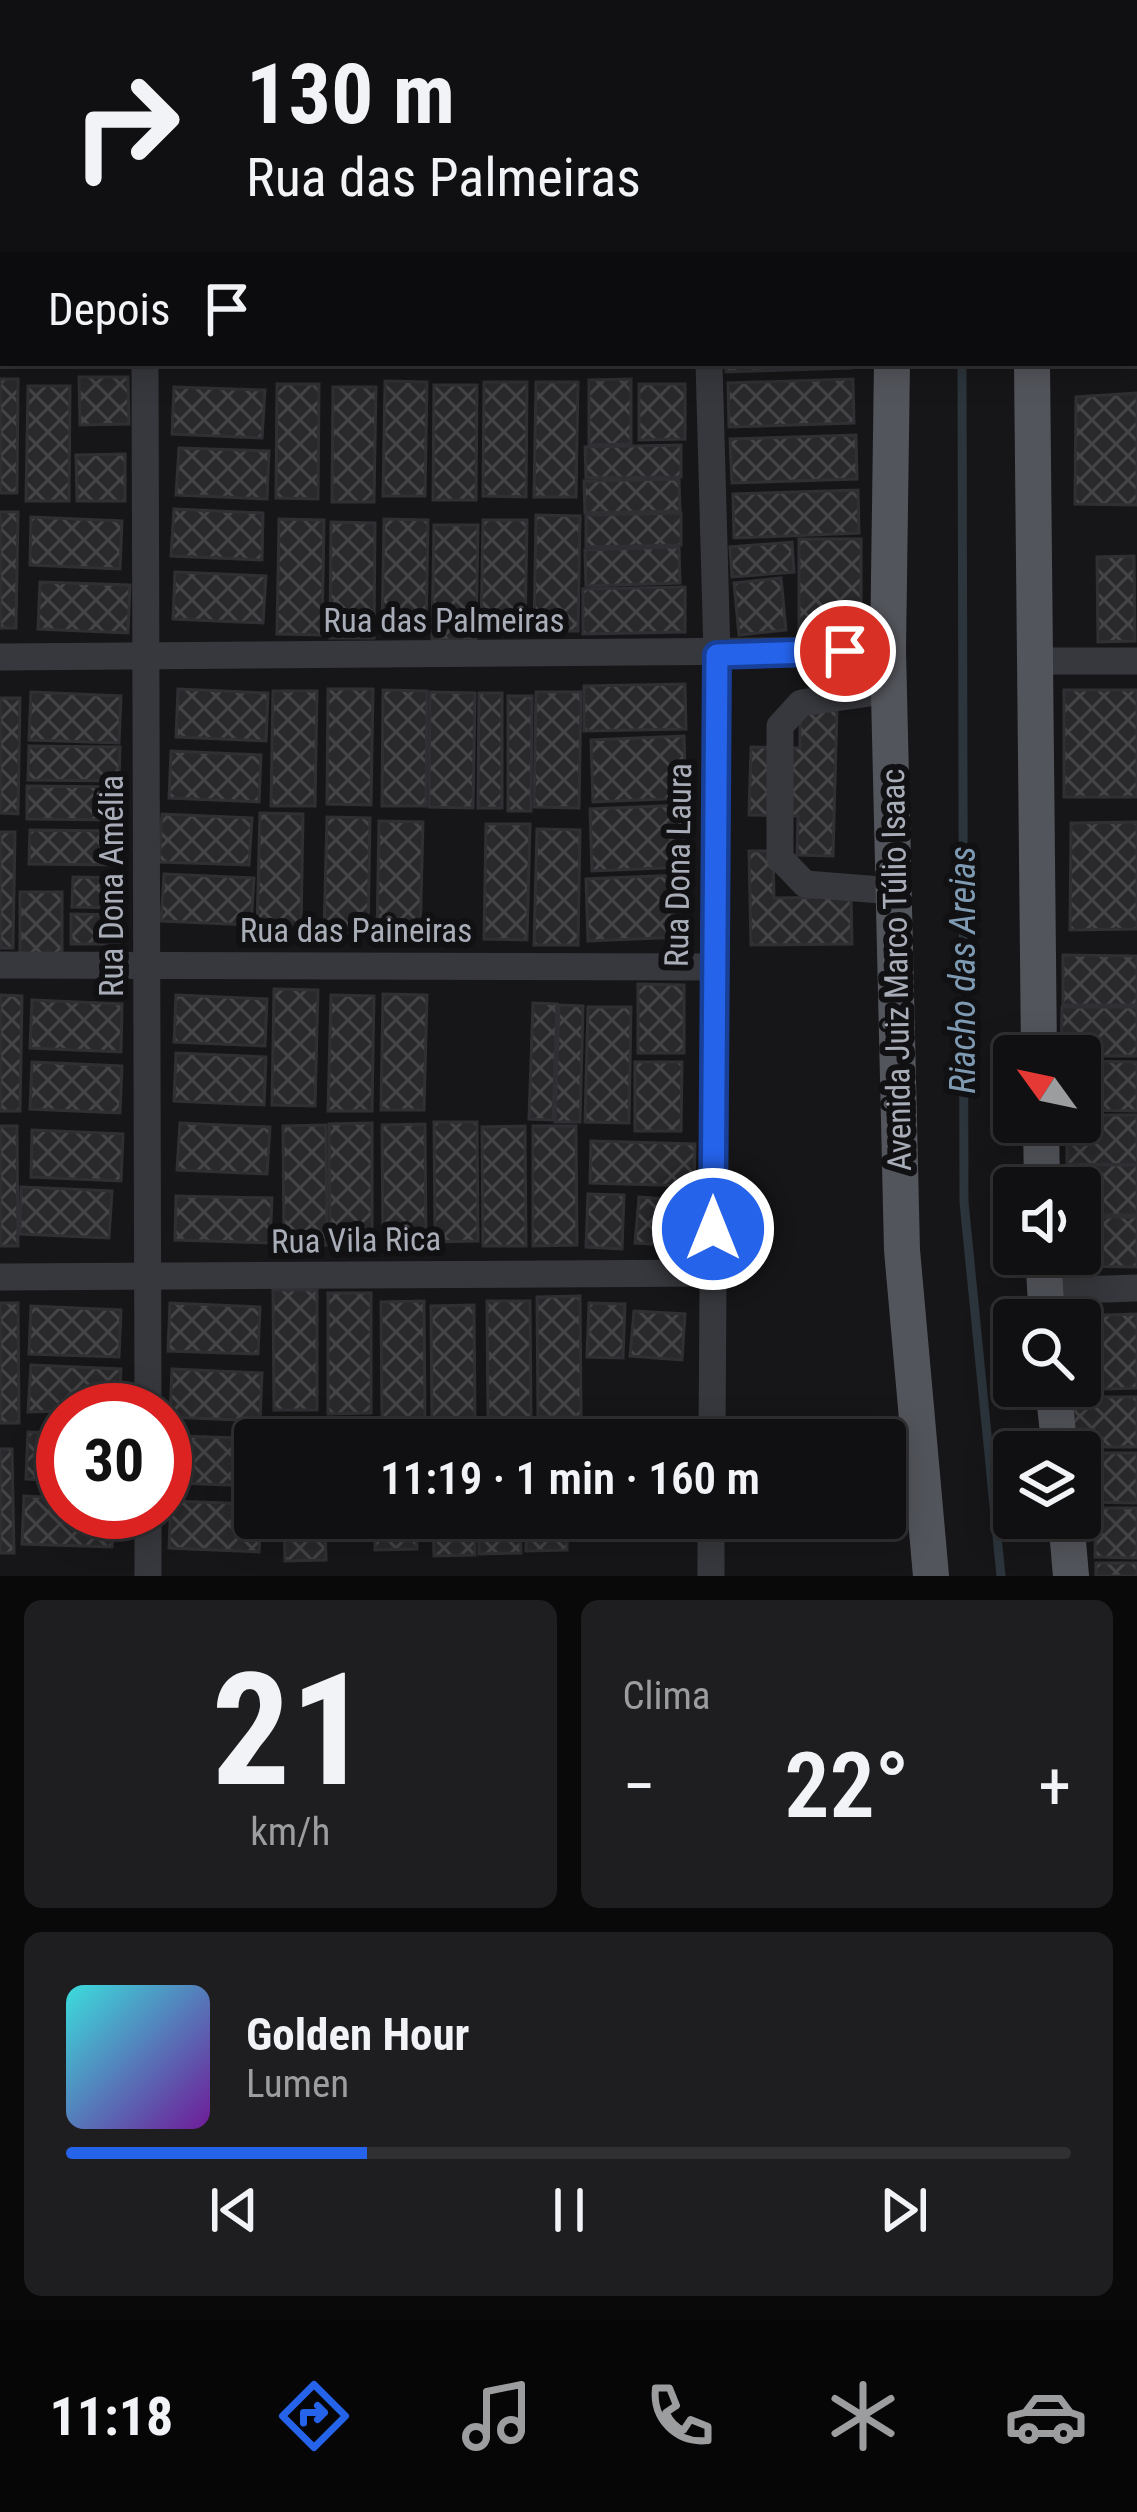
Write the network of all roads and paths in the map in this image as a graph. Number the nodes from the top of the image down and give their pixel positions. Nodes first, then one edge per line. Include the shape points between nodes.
1 (146, 366) edge
2 (709, 366) edge
3 (892, 366) edge
4 (1032, 366) edge
5 (888, 650) junction
6 (717, 655) junction
7 (0, 657) edge
8 (147, 658) junction
9 (1137, 661) edge
10 (1031, 662) junction
11 (890, 690) junction
12 (894, 891) junction
13 (0, 965) edge
14 (147, 966) junction
15 (712, 967) junction
16 (1039, 1035) edge
17 (713, 1273) junction
18 (0, 1277) edge
19 (148, 1278) junction
20 (1045, 1288) edge
21 (1137, 1288) edge
22 (148, 1383) edge
23 (712, 1419) edge
24 (148, 1539) edge
25 (711, 1539) edge
26 (1068, 1539) edge
27 (148, 1576) edge
28 (711, 1576) edge
29 (931, 1576) edge
30 (1071, 1576) edge

1 - 8 street, Rua Dona Amélia
2 - 6 street, Rua Dona Laura
3 - 5 main road, Avenida Juiz Marco Túlio Isaac
4 - 10 main road
5 - 6 street, Rua das Palmeiras
5 - 11 main road, Avenida Juiz Marco Túlio Isaac
6 - 8 street, Rua das Palmeiras
6 - 15 street, Rua Dona Laura
7 - 8 street, Rua das Palmeiras
8 - 14 street, Rua Dona Amélia
9 - 10 street
10 - 16 main road
11 - 12 main road, Avenida Juiz Marco Túlio Isaac
11 - 12 street via 801,703 780,726 780,858 805,884
12 - 29 main road, Avenida Juiz Marco Túlio Isaac via 902,1250
13 - 14 street, Rua das Paineiras
14 - 15 street, Rua das Paineiras
14 - 19 street, Rua Dona Amélia
15 - 17 street, Rua Dona Laura
17 - 19 street, Rua Vila Rica
17 - 23 street, Rua Dona Laura
18 - 19 street, Rua Vila Rica
19 - 22 street, Rua Dona Amélia
20 - 21 street
24 - 27 street
25 - 28 street
26 - 30 main road

